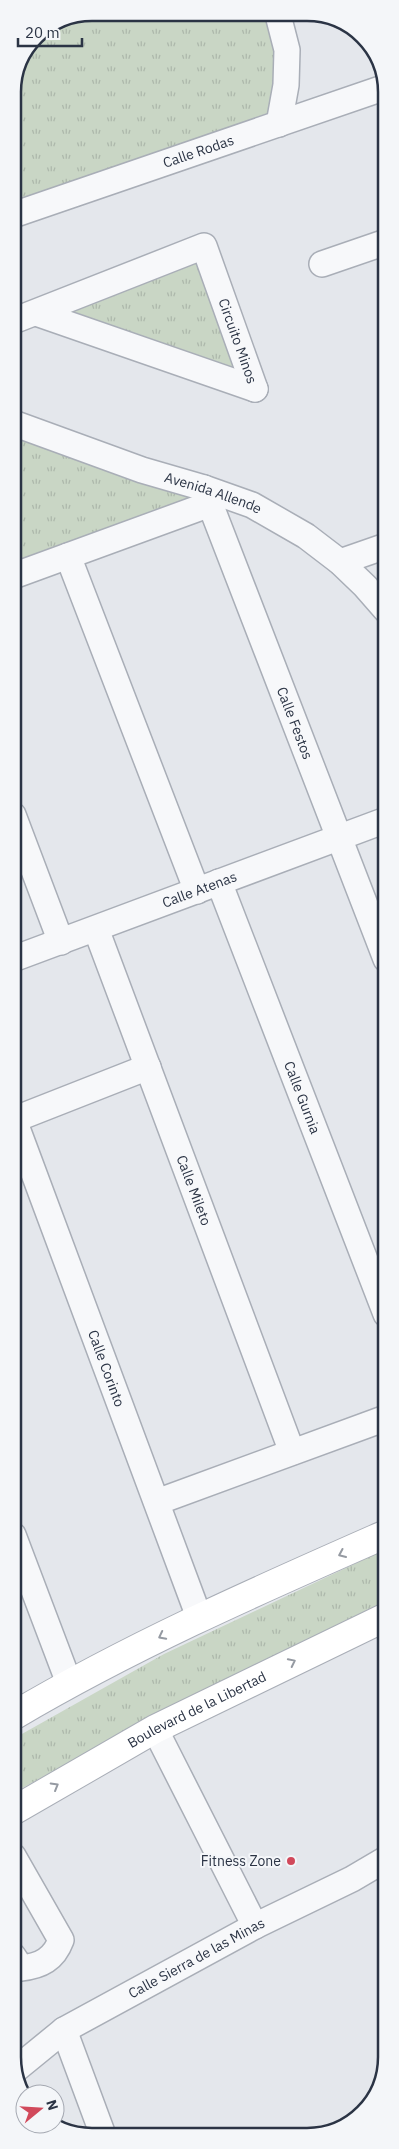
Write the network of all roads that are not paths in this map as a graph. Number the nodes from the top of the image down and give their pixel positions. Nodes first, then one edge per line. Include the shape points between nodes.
1 (280, 21) edge
2 (378, 91) edge
3 (280, 124) junction
4 (21, 212) edge
5 (378, 245) edge
6 (322, 264) dead end
7 (36, 313) junction
8 (21, 318) edge
9 (21, 426) edge
10 (207, 496) junction
11 (378, 549) edge
12 (68, 556) junction
13 (340, 562) junction
14 (21, 573) edge
15 (378, 601) edge
16 (378, 823) edge
17 (21, 836) edge
18 (339, 838) junction
19 (208, 886) junction
20 (96, 929) junction
21 (378, 938) edge
22 (61, 942) junction
23 (21, 956) edge
24 (148, 1067) junction
25 (21, 1117) edge
26 (21, 1139) edge
27 (378, 1295) edge
28 (378, 1421) edge
29 (292, 1452) junction
30 (157, 1502) junction
31 (378, 1538) edge
32 (21, 1556) edge
33 (199, 1617) junction
34 (378, 1621) edge
35 (69, 1683) junction
36 (21, 1711) edge
37 (155, 1729) junction
38 (21, 1806) edge
39 (378, 1864) edge
40 (21, 1870) edge
41 (255, 1926) junction
42 (21, 1968) edge
43 (64, 2030) junction
44 (22, 2064) edge
45 (100, 2128) edge

1 - 3 street via 288,50
2 - 3 street, Calle Rodas
3 - 4 street, Calle Rodas
5 - 6 street
7 - 7 street, Circuito Minos via 204,246 255,389 100,336
7 - 8 street, Circuito Minos
9 - 10 street, Avenida Allende
10 - 12 street
10 - 13 street, Avenida Allende via 252,505 306,536
10 - 18 street, Calle Festos
11 - 13 street
12 - 14 street
12 - 19 street, Calle Gurnia
13 - 15 street, Avenida Allende
16 - 18 street, Calle Atenas
17 - 22 street
18 - 19 street, Calle Atenas
18 - 21 street, Calle Festos
19 - 20 street, Calle Atenas
19 - 27 street, Calle Gurnia
20 - 22 street, Calle Atenas
20 - 24 street, Calle Mileto
22 - 23 street, Calle Atenas
24 - 25 street
24 - 29 street, Calle Mileto
26 - 30 street, Calle Corinto
28 - 29 street
29 - 30 street
30 - 33 street, Calle Corinto
31 -> 33 main road
32 - 35 street
33 -> 35 main road
37 -> 34 main road, Boulevard de la Libertad
35 - 36 main road
38 -> 37 main road, Boulevard de la Libertad
37 - 41 street
39 - 41 street, Calle Sierra de las Minas
40 - 42 street via 61,1940 56,1952 36,1967
41 - 43 street, Calle Sierra de las Minas
43 - 44 street, Calle Sierra de las Minas
43 - 45 street

